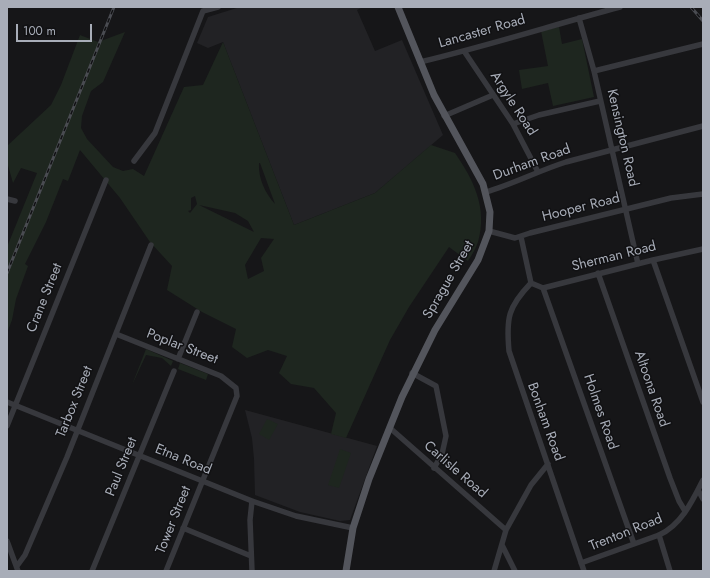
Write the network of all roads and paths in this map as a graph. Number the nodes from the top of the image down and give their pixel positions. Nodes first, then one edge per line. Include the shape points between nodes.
1 (218, 7) edge
2 (398, 7) edge
3 (620, 7) edge
4 (579, 18) junction
5 (703, 44) edge
6 (464, 52) junction
7 (420, 62) junction
8 (594, 71) junction
9 (493, 95) junction
10 (600, 101) junction
11 (444, 116) junction
12 (513, 124) junction
13 (703, 126) edge
14 (612, 150) junction
15 (134, 161) dead end
16 (538, 172) junction
17 (106, 180) dead end
18 (486, 192) junction
19 (703, 194) edge
20 (7, 199) edge
21 (15, 200) dead end
22 (626, 209) junction
23 (489, 231) junction
24 (521, 237) junction
25 (151, 245) dead end
26 (703, 249) edge
27 (653, 260) junction
28 (638, 264) junction
29 (598, 273) junction
30 (531, 283) junction
31 (544, 288) junction
32 (197, 312) dead end
33 (116, 334) junction
34 (178, 359) junction
35 (174, 371) dead end
36 (412, 373) junction
37 (236, 388) joint
38 (7, 402) edge
39 (703, 402) edge
40 (16, 405) junction
41 (7, 426) edge
42 (390, 428) junction
43 (76, 431) junction
44 (140, 456) junction
45 (548, 464) junction
46 (434, 468) junction
47 (703, 480) edge
48 (203, 482) junction
49 (698, 490) junction
50 (703, 499) edge
51 (252, 501) junction
52 (685, 511) junction
53 (183, 528) junction
54 (353, 528) junction
55 (506, 530) junction
56 (659, 535) junction
57 (7, 541) edge
58 (634, 544) junction
59 (502, 545) junction
60 (251, 556) junction
61 (581, 563) junction
62 (18, 568) edge
63 (92, 571) edge
64 (166, 571) edge
65 (252, 571) edge
66 (346, 571) edge
67 (494, 571) edge
68 (515, 571) edge
69 (584, 571) edge
70 (670, 571) edge

1 - 15 street via 203,11 156,133
2 - 7 main road, Sprague Street
3 - 4 street, Lancaster Road
4 - 6 street, Lancaster Road
4 - 8 street, Kensington Road
5 - 8 street
6 - 7 street, Lancaster Road
6 - 9 street, Argyle Road
7 - 11 main road, Sprague Street
8 - 10 street, Kensington Road
9 - 11 street
9 - 12 street, Argyle Road
10 - 12 street via 539,115
10 - 14 street, Kensington Road
11 - 18 main road, Sprague Street
12 - 16 street, Argyle Road
13 - 14 street, Durham Road
14 - 16 street, Durham Road
14 - 22 street, Kensington Road
16 - 18 street, Durham Road
17 - 40 street, Crane Street
18 - 23 main road, Sprague Street via 490,212
19 - 22 street, Hooper Road via 671,198
20 - 21 street
22 - 24 street, Hooper Road
22 - 28 street, Kensington Road
23 - 24 street, Hooper Road
23 - 36 main road, Sprague Street via 478,260
24 - 30 street
25 - 33 street, Tarbox Street
26 - 27 street, Sherman Road
27 - 28 street, Sherman Road
27 - 39 street
28 - 29 street, Sherman Road
29 - 31 street, Sherman Road
29 - 52 street, Altoona Road via 666,467
30 - 31 street
30 - 45 street, Bonham Road via 513,305 507,334 512,365
31 - 58 street, Holmes Road
32 - 34 street
33 - 34 street, Poplar Street
33 - 43 street, Tarbox Street
34 - 37 street, Poplar Street via 221,376
35 - 44 street, Paul Street
36 - 42 main road, Sprague Street
36 - 46 street via 436,386 446,436 442,454
37 - 48 street, Tower Street via 237,396
38 - 40 street, Etna Road
40 - 41 street, Crane Street
40 - 43 street, Etna Road
42 - 46 street, Carlisle Road
42 - 54 main road, Sprague Street
43 - 44 street, Etna Road
43 - 62 street, Tarbox Street
44 - 48 street, Etna Road
44 - 63 street, Paul Street
45 - 55 street via 531,485
45 - 61 street, Bonham Road
46 - 55 street, Carlisle Road
47 - 49 street, Trenton Road
48 - 51 street, Etna Road
48 - 53 street, Tower Street
49 - 50 street
49 - 52 street, Trenton Road
51 - 54 street, Etna Road via 296,516
51 - 60 street
52 - 56 street, Trenton Road via 672,528
53 - 60 street
53 - 64 street, Tower Street
54 - 66 main road, Sprague Street
55 - 59 street
56 - 58 street, Trenton Road
56 - 70 street
57 - 62 street
58 - 61 street, Trenton Road
59 - 67 street
59 - 68 street
60 - 65 street
61 - 69 street, Bonham Road

